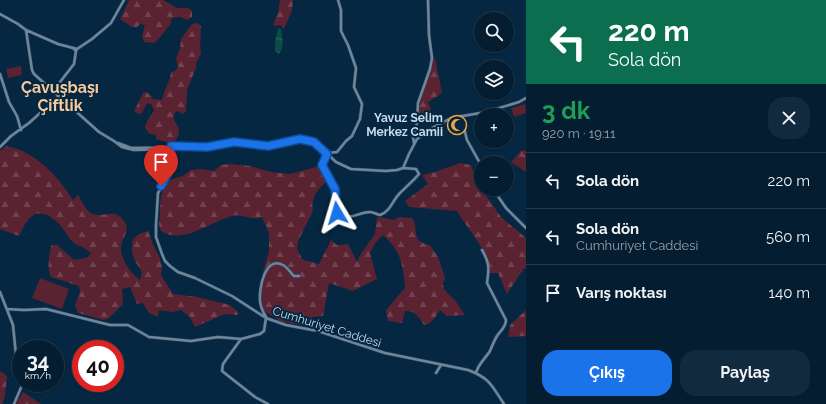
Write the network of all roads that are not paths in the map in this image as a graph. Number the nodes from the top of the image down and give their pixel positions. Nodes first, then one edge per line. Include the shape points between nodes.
1 (124, 0) edge
2 (338, 0) edge
3 (428, 0) edge
4 (0, 14) edge
5 (26, 30) junction
6 (76, 50) junction
7 (0, 74) edge
8 (54, 91) junction
9 (59, 96) junction
10 (526, 98) edge
11 (460, 116) junction
12 (21, 130) junction
13 (414, 143) junction
14 (0, 147) edge
15 (171, 148) junction
16 (327, 154) junction
17 (476, 156) edge
18 (403, 168) junction
19 (498, 196) edge
20 (526, 228) edge
21 (482, 250) dead end
22 (299, 276) dead end
23 (0, 292) edge
24 (7, 309) junction
25 (266, 318) junction
26 (241, 339) junction
27 (14, 340) edge
28 (441, 365) junction
29 (436, 373) dead end
30 (476, 373) junction
31 (19, 392) edge
32 (14, 404) edge
33 (268, 404) edge
34 (504, 404) edge

1 - 6 street via 111,23
2 - 16 street via 341,10 341,32 356,68 354,87 362,104 360,119 352,136 337,152
3 - 13 street via 432,58 418,103
4 - 5 street
5 - 6 street
5 - 8 street via 32,70
6 - 8 street via 74,64
7 - 12 street
8 - 9 street
9 - 12 street
9 - 15 street via 99,132 114,141 131,148
10 - 11 street via 486,112
11 - 13 street via 448,119 430,129
11 - 17 street via 467,140
12 - 14 street
13 - 18 street
15 - 16 street via 207,147 234,142 268,146 300,139 314,142
15 - 25 street, Cumhuriyet Caddesi via 168,177 158,193 156,225 156,236 165,261 178,272 232,296
16 - 18 street via 355,170 391,171
16 - 18 street via 322,165 333,184 337,213 340,215 353,217 372,212 383,214 419,174 416,169
19 - 20 street
21 - 30 street via 489,263 487,284 506,320 506,325
22 - 25 street via 294,276 277,263 268,268 262,278 260,301
23 - 24 street
24 - 26 street via 46,309 110,325 128,326 149,337 172,340 191,341 218,337
24 - 27 street via 13,325
25 - 26 street via 264,331
25 - 28 street, Cumhuriyet Caddesi via 318,331 385,353
26 - 33 street via 223,364 222,371
28 - 29 street
28 - 30 street, Cumhuriyet Caddesi
30 - 34 street, Cumhuriyet Caddesi via 487,380
31 - 32 street

